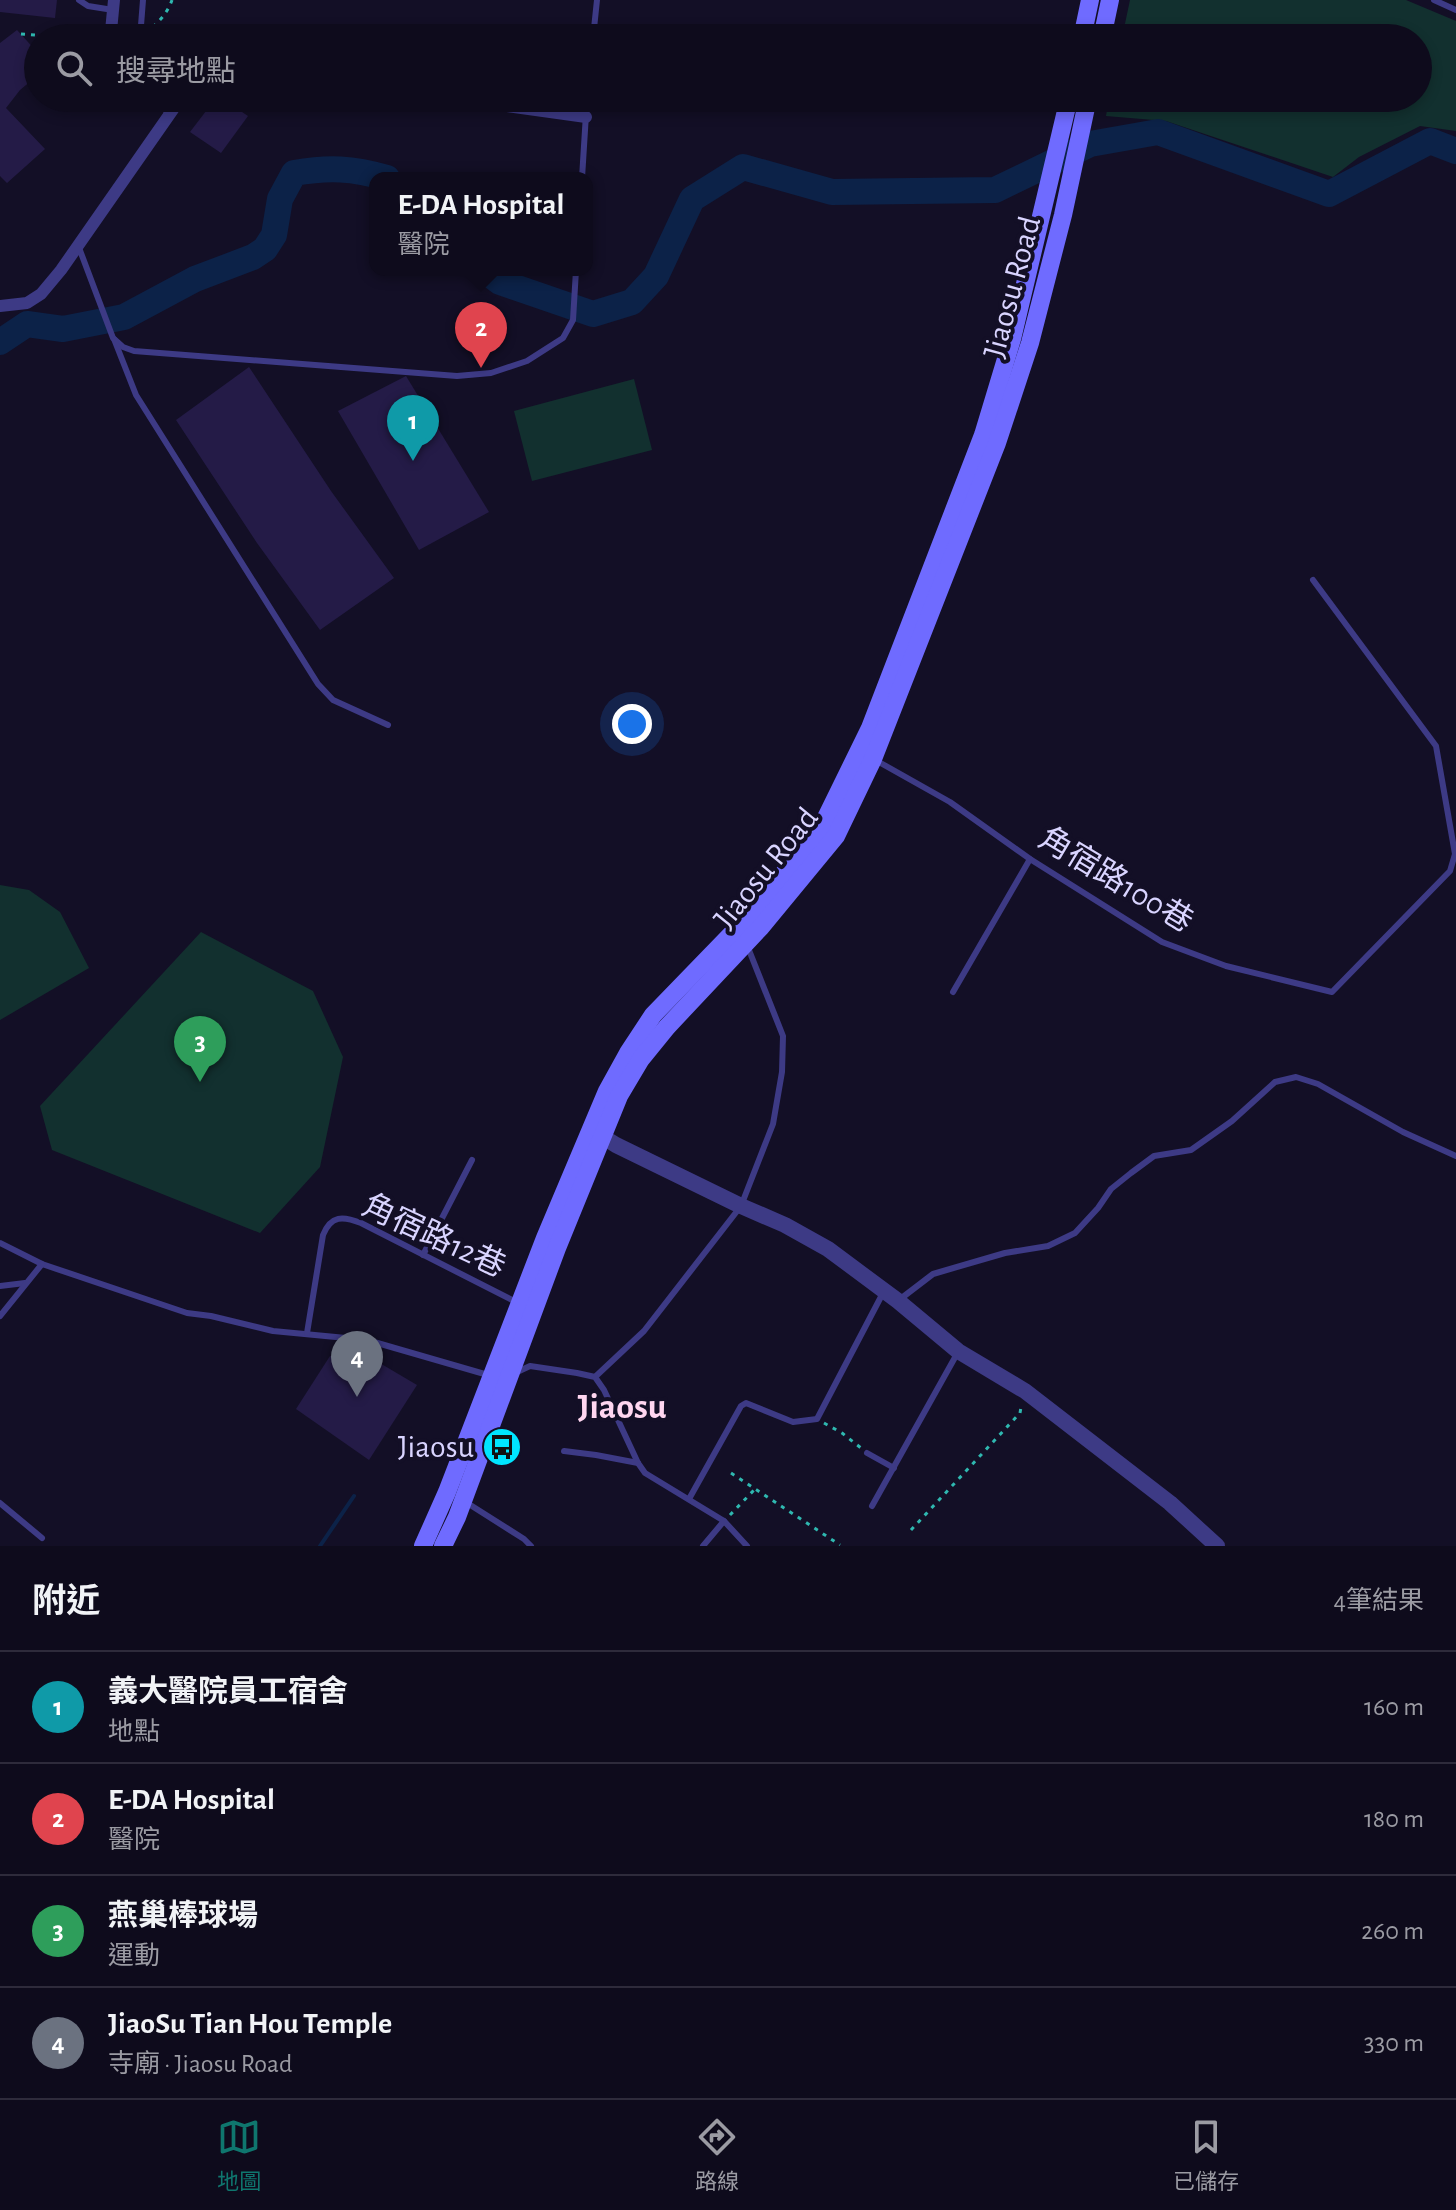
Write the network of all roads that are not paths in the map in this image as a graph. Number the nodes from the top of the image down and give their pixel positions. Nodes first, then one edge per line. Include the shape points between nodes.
1 (79, 0) edge
2 (143, 0) edge
3 (597, 0) edge
4 (1090, 0) edge
5 (1110, 0) edge
6 (1434, 0) edge
7 (114, 5) edge
8 (1456, 10) edge
9 (140, 24) edge
10 (594, 24) edge
11 (1085, 24) edge
12 (1105, 24) edge
13 (169, 112) edge
14 (550, 112) edge
15 (586, 112) edge
16 (1066, 112) edge
17 (1085, 112) edge
18 (586, 117) junction
19 (582, 172) edge
20 (1045, 199) junction
21 (1065, 205) junction
22 (78, 245) junction
23 (576, 276) edge
24 (0, 306) edge
25 (113, 338) junction
26 (1313, 580) dead end
27 (388, 725) dead end
28 (873, 759) junction
29 (1030, 859) junction
30 (741, 936) junction
31 (953, 992) dead end
32 (597, 1132) junction
33 (1456, 1156) edge
34 (472, 1160) dead end
35 (741, 1206) junction
36 (0, 1243) edge
37 (423, 1255) junction
38 (42, 1264) junction
39 (25, 1283) junction
40 (0, 1286) edge
41 (891, 1296) junction
42 (527, 1308) junction
43 (0, 1316) edge
44 (307, 1333) junction
45 (958, 1351) junction
46 (501, 1376) junction
47 (595, 1377) junction
48 (564, 1451) dead end
49 (867, 1453) road end
50 (638, 1463) junction
51 (894, 1468) junction
52 (455, 1496) junction
53 (689, 1499) junction
54 (0, 1503) edge
55 (872, 1506) dead end
56 (724, 1521) junction
57 (42, 1538) dead end
58 (423, 1546) edge
59 (443, 1546) edge
60 (531, 1546) edge
61 (703, 1546) edge
62 (747, 1546) edge
63 (1217, 1546) edge

1 - 7 lane via 88,6
2 - 9 lane
3 - 10 lane
4 - 11 main road
5 - 12 main road
6 - 8 lane
13 - 22 street
14 - 18 street
15 - 18 lane
16 - 20 main road, Jiaosu Road
17 - 21 main road, Jiaosu Road
18 - 19 lane
20 - 21 street
20 - 30 main road, Jiaosu Road via 983,435 870,728 821,828
21 - 28 main road, Jiaosu Road via 1030,343 997,443
22 - 24 street via 41,294 27,303
22 - 25 lane
23 - 25 lane via 573,320 563,338 527,361 491,373 457,376 134,351
25 - 27 lane via 136,395 318,684 333,700
26 - 29 lane, 角宿路100巷 via 1436,746 1455,854 1450,871 1332,992 1226,966 1162,942
28 - 29 lane, 角宿路100巷 via 950,802
28 - 30 main road, Jiaosu Road via 836,836
29 - 31 lane
30 - 32 main road, Jiaosu Road via 641,1059
30 - 35 lane via 783,1036 773,1124
32 - 35 street
32 - 42 main road, Jiaosu Road
33 - 41 lane via 1318,1084 1296,1077 1275,1082 1191,1150 1154,1156 1131,1173 1075,1233 1048,1246 933,1274
34 - 37 lane
35 - 41 street via 828,1249
35 - 47 lane via 644,1331
36 - 38 lane
37 - 42 lane, 角宿路12巷
37 - 44 lane, 角宿路12巷 via 351,1219 330,1222 323,1235
38 - 39 lane
38 - 44 lane via 187,1313
39 - 40 lane
39 - 43 lane
41 - 45 street
41 - 53 lane via 817,1419 793,1422 746,1403 741,1406
42 - 46 main road, Jiaosu Road
44 - 46 lane via 367,1340
45 - 51 lane
45 - 63 street via 1025,1391
46 - 47 lane via 530,1366
46 - 52 main road, Jiaosu Road
47 - 50 lane
48 - 50 lane
49 - 51 lane
50 - 53 lane via 645,1473
51 - 55 lane
52 - 58 main road, Jiaosu Road
52 - 59 main road, Jiaosu Road
52 - 60 lane
53 - 56 lane
54 - 57 lane
56 - 61 lane
56 - 62 lane

